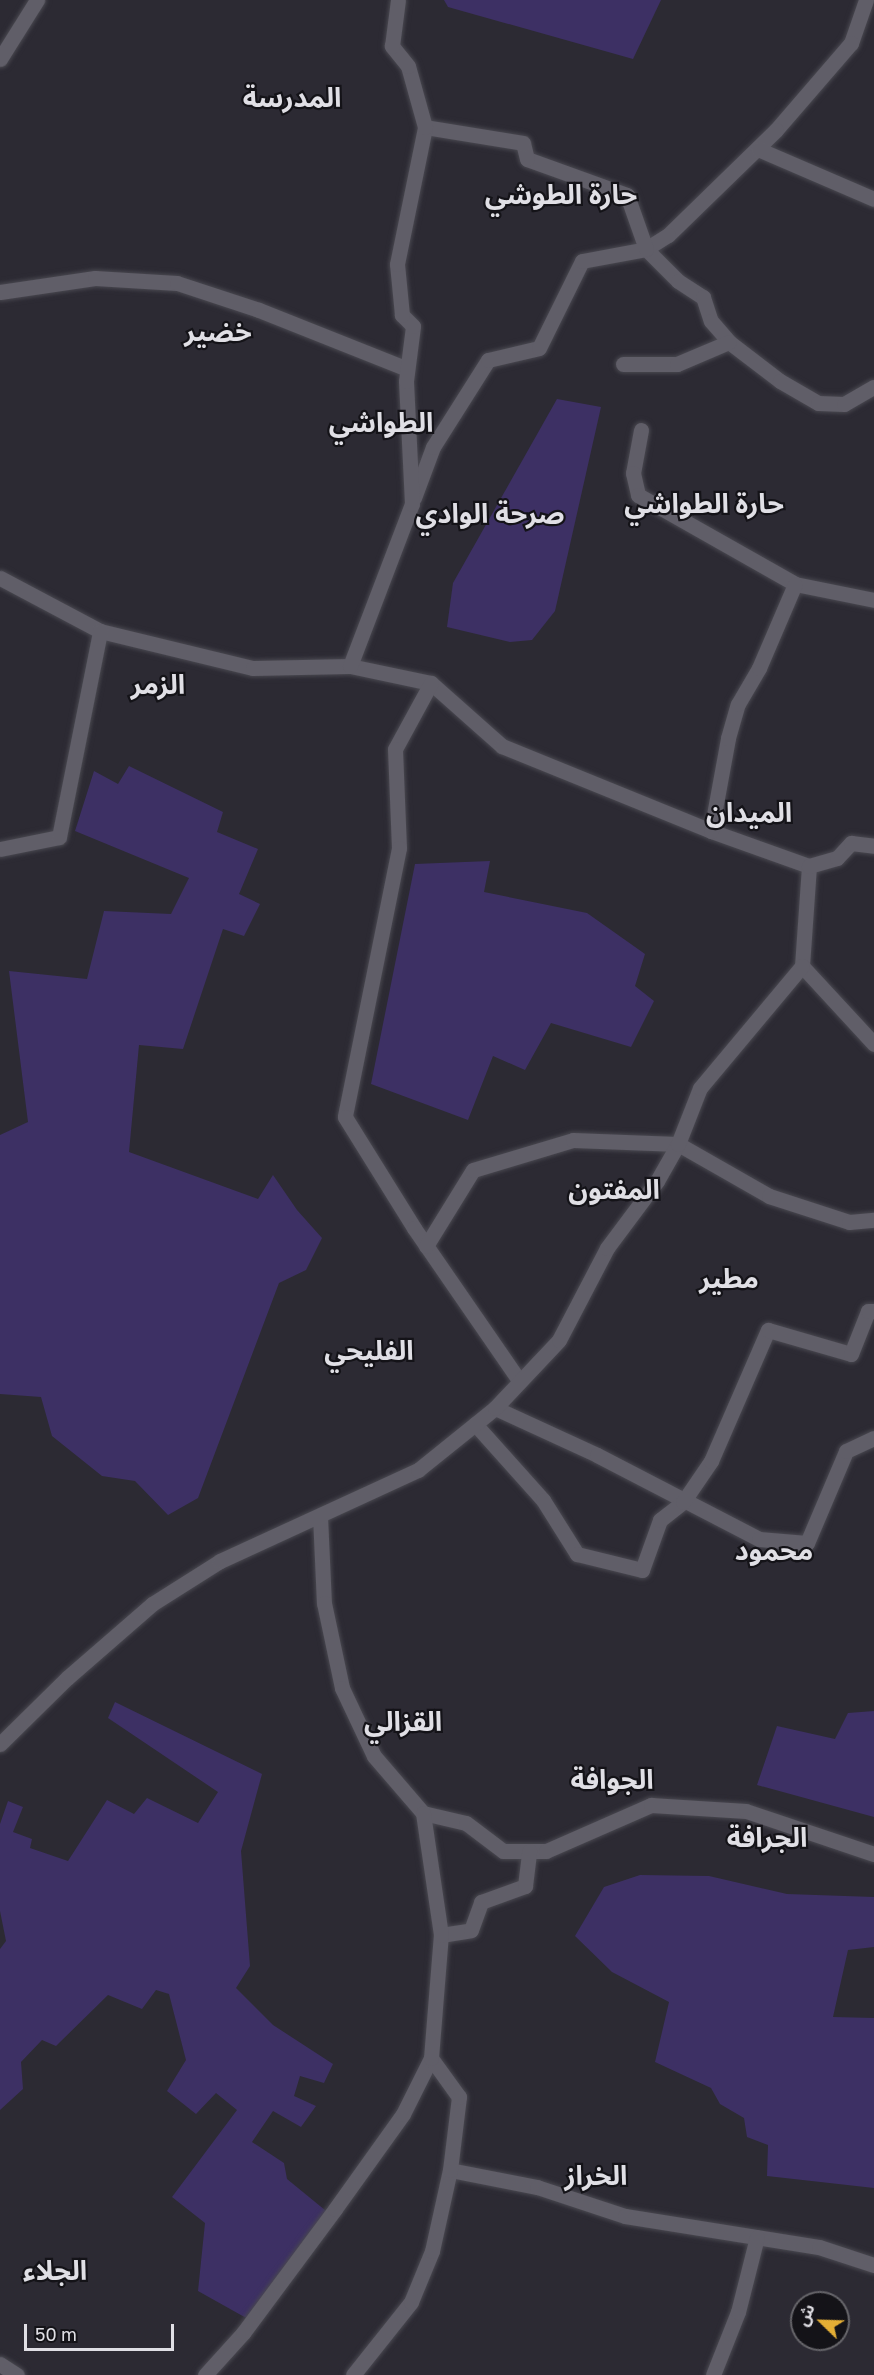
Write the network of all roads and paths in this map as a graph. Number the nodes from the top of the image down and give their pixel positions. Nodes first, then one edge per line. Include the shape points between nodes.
1 (37, 0) edge
2 (398, 0) edge
3 (866, 0) edge
4 (0, 59) edge
5 (424, 127) junction
6 (758, 149) junction
7 (874, 199) edge
8 (646, 249) junction
9 (0, 292) edge
10 (729, 342) junction
11 (623, 364) dead end
12 (407, 369) junction
13 (874, 387) edge
14 (640, 430) dead end
15 (412, 504) junction
16 (0, 578) edge
17 (795, 584) junction
18 (874, 600) edge
19 (100, 631) junction
20 (350, 666) junction
21 (431, 683) junction
22 (711, 831) junction
23 (874, 846) edge
24 (0, 849) edge
25 (809, 866) junction
26 (802, 966) junction
27 (874, 1044) edge
28 (678, 1144) junction
29 (874, 1220) edge
30 (426, 1246) junction
31 (874, 1311) edge
32 (518, 1379) junction
33 (495, 1408) junction
34 (475, 1424) junction
35 (874, 1438) edge
36 (682, 1502) junction
37 (320, 1516) junction
38 (0, 1744) edge
39 (423, 1814) junction
40 (529, 1851) junction
41 (874, 1854) edge
42 (441, 1935) junction
43 (431, 2058) junction
44 (450, 2170) junction
45 (758, 2238) junction
46 (874, 2265) edge
47 (0, 2364) edge
48 (17, 2375) edge
49 (205, 2375) edge
50 (353, 2375) edge
51 (713, 2375) edge

1 - 4 street
2 - 5 street via 392,46 408,66
3 - 6 street via 851,43
5 - 8 street via 523,143 527,159 627,195
5 - 12 street via 397,264 402,315 413,326
6 - 7 street
6 - 8 street via 668,235
8 - 10 street via 678,280 703,297 711,321
8 - 15 street via 582,261 539,348 488,360 433,447
9 - 12 street via 96,278 177,283 259,310
10 - 11 street via 677,364
10 - 13 street via 780,381 818,403 844,404
12 - 15 street
14 - 17 street via 633,473 638,495
15 - 20 street
16 - 19 street
17 - 18 street
17 - 22 street via 759,668 738,704
19 - 20 street via 253,668
19 - 24 street via 59,837
20 - 21 street
21 - 22 street via 502,746
21 - 30 street via 395,749 399,848 345,1117
22 - 25 street
23 - 25 street via 851,843 837,858
25 - 26 street
26 - 27 street
26 - 28 street via 699,1088
28 - 29 street via 769,1196 849,1222
28 - 30 street via 573,1140 473,1170
28 - 32 street via 657,1181 607,1248 559,1340
30 - 32 street
31 - 36 street via 868,1311 851,1354 768,1330 711,1461
32 - 33 street
33 - 34 street
33 - 36 street via 597,1455
34 - 36 street via 543,1500 577,1554 642,1570 660,1520
34 - 37 street via 418,1470
35 - 36 street via 846,1452 807,1543 759,1539
37 - 38 street via 220,1561 152,1605 67,1678
37 - 39 street via 324,1603 342,1688 375,1756
39 - 40 street via 466,1823 503,1851
39 - 42 street
40 - 41 street via 546,1851 651,1805 746,1811
40 - 42 street via 525,1886 481,1902 471,1930
42 - 43 street
43 - 44 street via 459,2097
43 - 49 street via 403,2114 356,2181 243,2333
44 - 45 street via 537,2187 625,2216
44 - 50 street via 432,2251 411,2302
45 - 46 street via 819,2247
45 - 51 street via 738,2312
47 - 48 street

